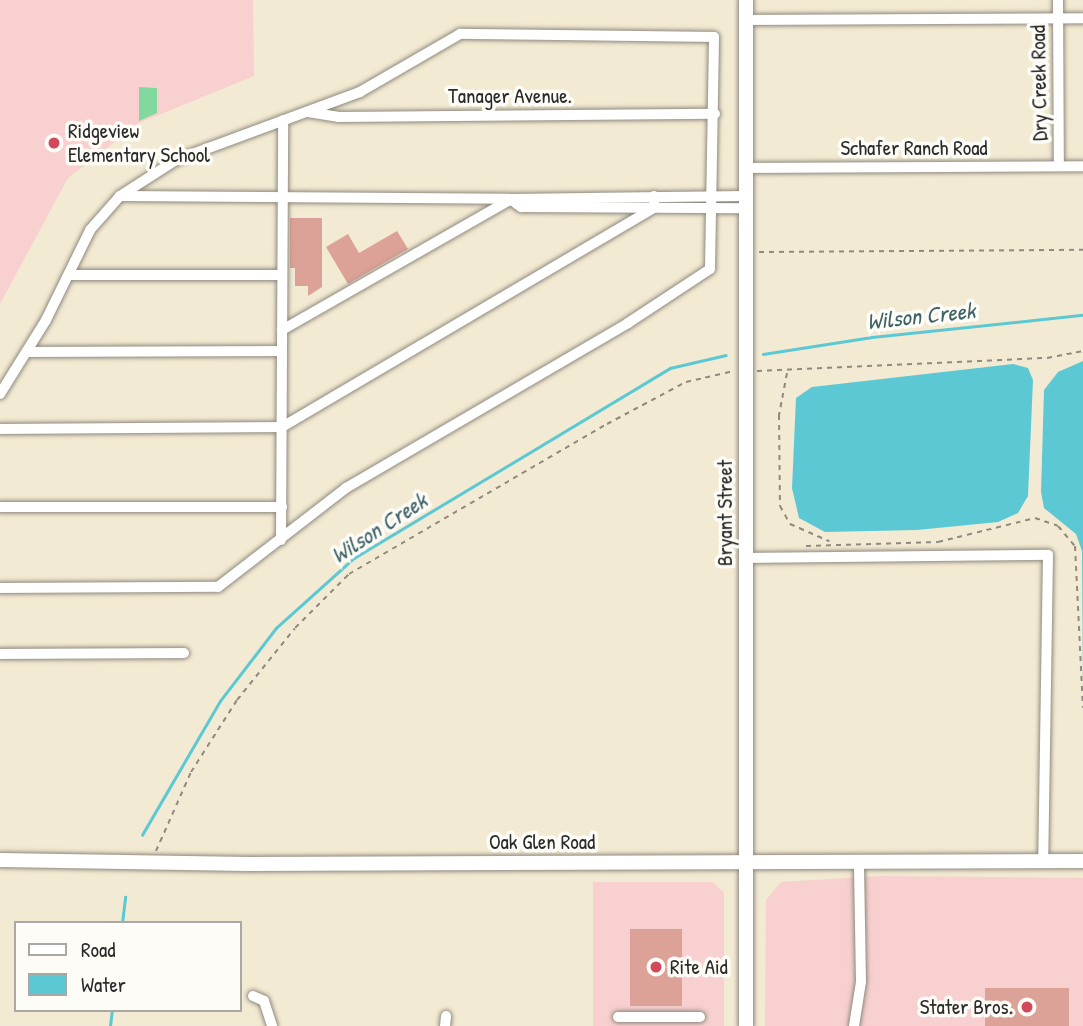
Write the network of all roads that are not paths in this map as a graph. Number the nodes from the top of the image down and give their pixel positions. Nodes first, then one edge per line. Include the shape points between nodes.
1 (746, 0) edge
2 (1058, 0) edge
3 (1058, 18) junction
4 (1083, 18) edge
5 (746, 20) junction
6 (305, 112) junction
7 (715, 114) junction
8 (283, 120) junction
9 (1059, 166) junction
10 (1083, 166) edge
11 (746, 168) junction
12 (120, 196) junction
13 (283, 197) junction
14 (510, 200) junction
15 (654, 202) junction
16 (714, 202) junction
17 (746, 202) junction
18 (69, 275) junction
19 (282, 275) junction
20 (282, 330) junction
21 (282, 351) junction
22 (27, 352) junction
23 (0, 394) edge
24 (282, 427) junction
25 (0, 429) edge
26 (0, 507) edge
27 (282, 507) junction
28 (281, 540) junction
29 (746, 558) junction
30 (0, 588) edge
31 (184, 653) dead end
32 (0, 654) edge
33 (0, 860) edge
34 (1043, 861) junction
35 (1083, 861) edge
36 (747, 862) junction
37 (859, 862) junction
38 (253, 996) dead end
39 (618, 1017) dead end
40 (700, 1017) dead end
41 (272, 1026) edge
42 (746, 1026) edge
43 (854, 1026) edge

1 - 5 main road, Bryant Street
2 - 3 street, Dry Creek Road
3 - 4 street
3 - 5 street
3 - 9 street, Dry Creek Road
5 - 11 main road, Bryant Street
6 - 7 street, Tanager Avenue. via 338,117
6 - 7 street via 360,92 460,34 714,37
6 - 8 street
7 - 16 street
8 - 12 street via 176,160
8 - 13 street
9 - 10 street, Schafer Ranch Road
9 - 11 street, Schafer Ranch Road
11 - 17 main road, Bryant Street
12 - 13 street
12 - 18 street via 90,230
13 - 14 street
13 - 19 street
14 - 15 street via 526,196
14 - 20 street
15 - 16 street
15 - 24 street
16 - 17 street
16 - 28 street via 710,269 628,323 346,488
17 - 29 main road, Bryant Street
18 - 19 street
18 - 22 street
19 - 20 street
20 - 21 street
21 - 22 street
21 - 24 street
22 - 23 street
24 - 25 street
24 - 27 street
26 - 27 street
27 - 28 street
28 - 30 street via 218,587
29 - 34 street via 1048,555
29 - 36 main road, Bryant Street
31 - 32 street
33 - 36 main road, Oak Glen Road
34 - 35 main road, Oak Glen Road
34 - 37 main road, Oak Glen Road
36 - 37 main road, Oak Glen Road
36 - 42 main road, Bryant Street
37 - 43 street via 861,982
38 - 41 street via 264,1001
39 - 40 street

